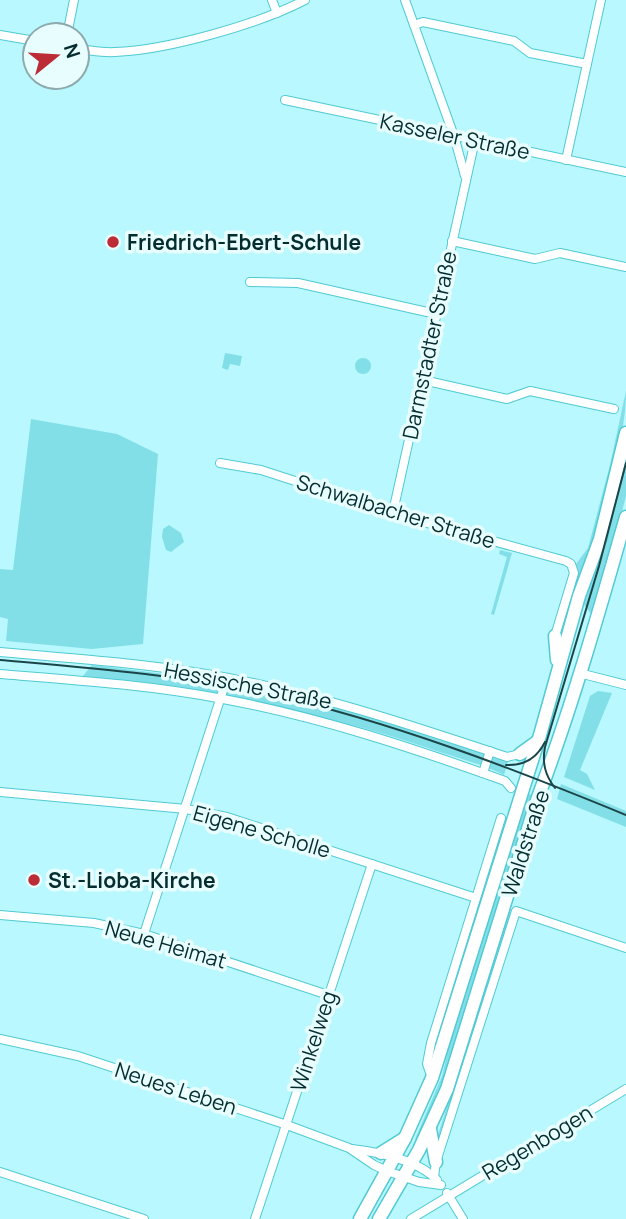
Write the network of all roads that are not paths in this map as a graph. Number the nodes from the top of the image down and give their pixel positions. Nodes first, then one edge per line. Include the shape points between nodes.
1 (74, 0) edge
2 (272, 0) edge
3 (305, 0) edge
4 (405, 0) edge
5 (601, 0) edge
6 (277, 13) junction
7 (70, 21) edge
8 (414, 25) junction
9 (0, 35) edge
10 (21, 39) edge
11 (91, 50) edge
12 (587, 64) junction
13 (285, 100) dead end
14 (454, 136) junction
15 (475, 140) junction
16 (566, 160) junction
17 (626, 172) edge
18 (466, 179) junction
19 (452, 241) junction
20 (626, 267) edge
21 (250, 282) dead end
22 (436, 314) junction
23 (423, 380) junction
24 (614, 409) dead end
25 (626, 433) edge
26 (220, 463) dead end
27 (393, 512) junction
28 (626, 517) edge
29 (555, 636) joint
30 (0, 652) edge
31 (558, 672) junction
32 (579, 673) junction
33 (0, 674) edge
34 (227, 678) junction
35 (626, 685) edge
36 (221, 698) junction
37 (538, 741) junction
38 (490, 751) junction
39 (520, 754) joint
40 (483, 773) junction
41 (510, 788) joint
42 (0, 792) edge
43 (517, 806) junction
44 (186, 808) junction
45 (501, 818) junction
46 (508, 836) junction
47 (372, 864) junction
48 (508, 895) junction
49 (476, 898) junction
50 (516, 911) junction
51 (0, 915) edge
52 (144, 934) junction
53 (626, 948) edge
54 (328, 995) junction
55 (0, 1039) edge
56 (432, 1078) junction
57 (626, 1089) edge
58 (287, 1125) junction
59 (430, 1129) junction
60 (405, 1138) junction
61 (349, 1148) junction
62 (381, 1153) junction
63 (394, 1158) junction
64 (436, 1162) junction
65 (411, 1165) junction
66 (387, 1171) junction
67 (0, 1172) edge
68 (404, 1177) junction
69 (434, 1177) junction
70 (441, 1185) junction
71 (448, 1195) junction
72 (144, 1219) edge
73 (255, 1219) edge
74 (360, 1219) edge
75 (379, 1219) edge
76 (411, 1219) edge
77 (463, 1219) edge

1 - 7 street
2 - 6 street
3 - 6 street
4 - 8 street, Darmstadter Straße
5 - 12 street
6 - 11 street via 153,46
8 - 12 street via 424,22 514,41 530,52
8 - 14 street, Darmstadter Straße
9 - 10 street
12 - 16 street
13 - 14 street, Kasseler Straße
14 - 15 street, Kasseler Straße
14 - 18 street, Darmstadter Straße
15 - 16 street, Kasseler Straße
15 - 18 street, Darmstadter Straße
16 - 17 street, Kasseler Straße
18 - 19 street, Darmstadter Straße
19 - 20 street via 535,259 560,253
19 - 22 street, Darmstadter Straße
21 - 22 street via 298,283
22 - 23 street, Darmstadter Straße
23 - 24 street via 507,398 530,391
23 - 27 street, Darmstadter Straße
25 - 31 main road, Waldstraße via 600,539
26 - 27 street, Schwalbacher Straße via 261,470
27 - 29 street, Schwalbacher Straße via 570,564 574,573
28 - 32 main road, Waldstraße
29 - 31 main road
30 - 34 street, Hessische Straße
31 - 37 main road, Waldstraße
32 - 35 street
32 - 48 main road, Waldstraße
33 - 36 street, Hessische Straße via 137,685
34 - 36 street
34 - 38 street, Hessische Straße via 346,705
36 - 40 street, Hessische Straße via 391,740
36 - 44 street
37 - 39 main road
37 - 43 main road, Waldstraße
38 - 39 street, Hessische Straße via 507,757
38 - 40 street
40 - 41 street, Hessische Straße via 505,781
41 - 43 main road
42 - 44 street, Eigene Scholle
43 - 45 main road
43 - 46 main road, Waldstraße
44 - 47 street, Eigene Scholle
44 - 52 street
45 - 46 main road
45 - 49 street, Waldstraße
46 - 56 main road, Waldstraße
47 - 49 street, Eigene Scholle
47 - 54 street, Winkelweg
48 - 50 main road
48 - 59 main road, Waldstraße
49 - 56 street, Waldstraße via 431,1043 427,1064
50 - 53 street
50 - 64 street, Waldstraße
51 - 52 street, Neue Heimat via 94,923
52 - 54 street, Neue Heimat
54 - 58 street, Winkelweg
55 - 58 street, Neues Leben via 78,1056
56 - 60 main road, Waldstraße
57 - 71 street, Regenbogen
58 - 61 street, Neues Leben
58 - 73 street, Winkelweg
59 - 64 main road
59 - 65 main road, Waldstraße
60 - 62 main road
60 - 63 main road, Waldstraße
61 - 62 street, Neues Leben
61 - 66 street, Neues Leben
62 - 63 street, Neues Leben
63 - 65 street
63 - 66 main road, Waldstraße
64 - 69 street, Waldstraße
65 - 68 main road, Waldstraße
65 - 69 street
66 - 68 street
66 - 74 main road, Waldstraße
67 - 72 street
68 - 70 street
68 - 75 main road, Waldstraße
69 - 70 street
70 - 71 street
71 - 76 street
71 - 77 street

